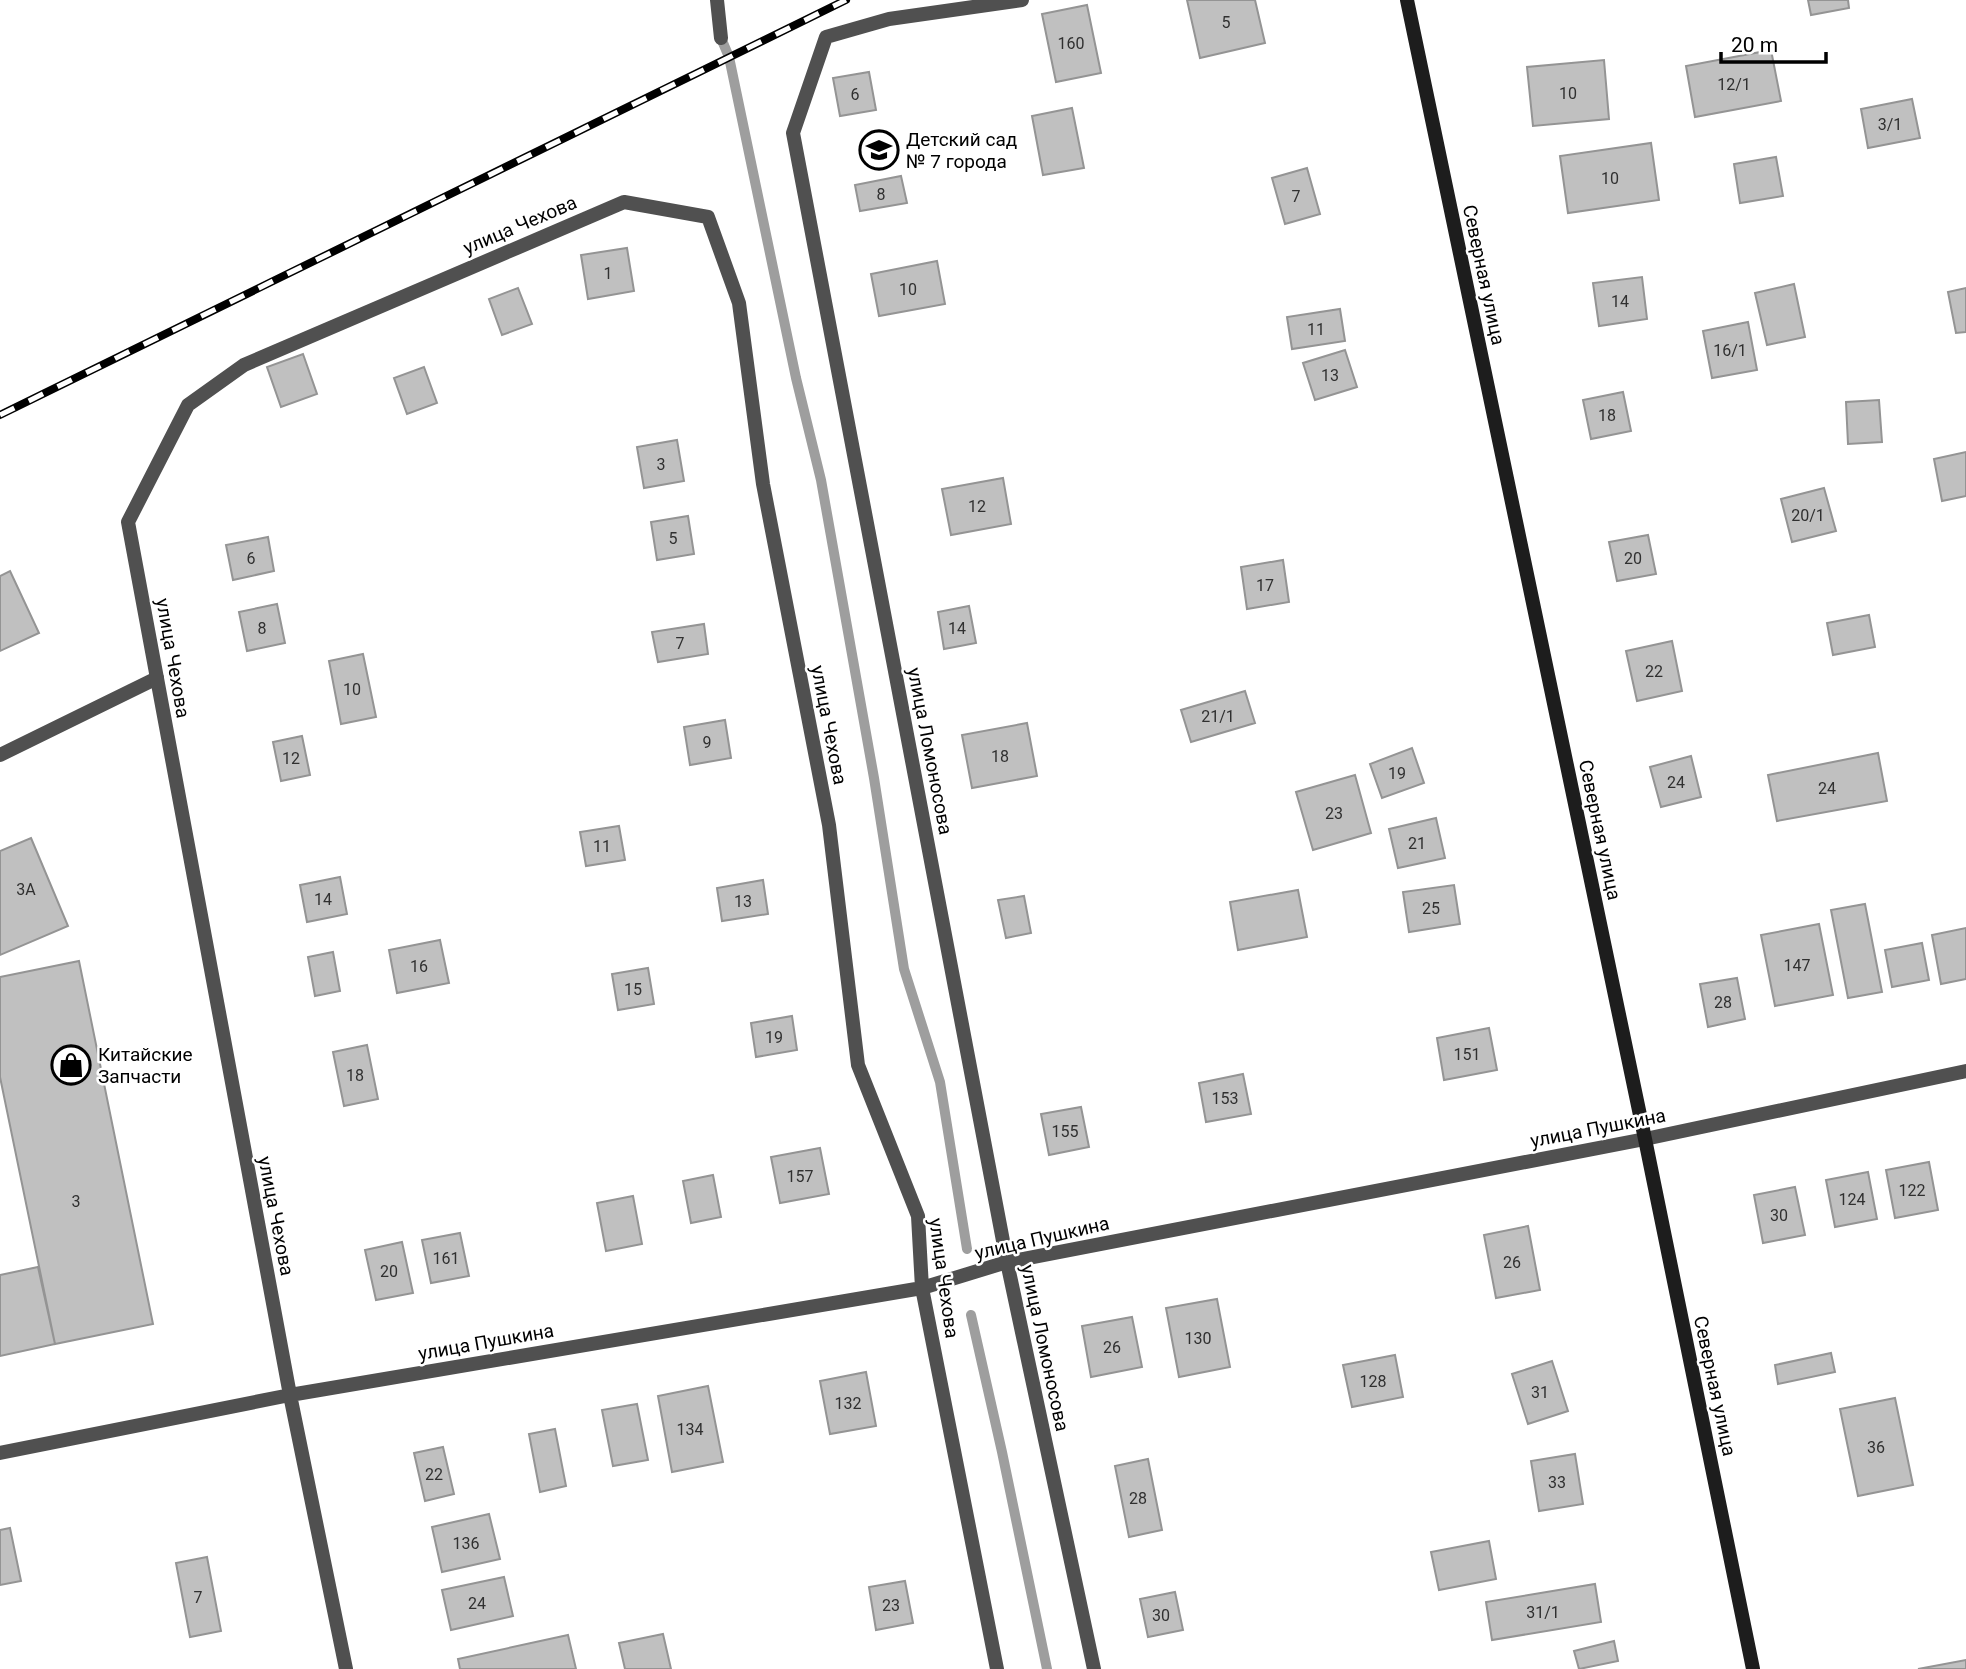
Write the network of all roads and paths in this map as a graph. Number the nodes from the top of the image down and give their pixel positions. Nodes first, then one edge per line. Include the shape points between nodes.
1 (717, 0) edge
2 (1022, 0) edge
3 (1406, 0) edge
4 (721, 38) dead end
5 (157, 678) junction
6 (0, 755) edge
7 (1966, 1071) edge
8 (1645, 1139) junction
9 (1007, 1262) junction
10 (922, 1288) junction
11 (290, 1395) junction
12 (0, 1453) edge
13 (346, 1669) edge
14 (998, 1669) edge
15 (1094, 1669) edge
16 (1753, 1669) edge

1 - 4 street
2 - 9 street, улица Ломоносова via 889,19 826,37 793,133
3 - 8 main road, Северная улица
5 - 6 street
5 - 10 street, улица Чехова via 128,522 188,405 244,365 624,202 708,217 739,303 763,484 829,825 858,1065 918,1216
5 - 11 street, улица Чехова
7 - 8 street, улица Пушкина
8 - 9 street, улица Пушкина
8 - 16 main road, Северная улица
9 - 10 street, улица Пушкина
9 - 15 street, улица Ломоносова
10 - 11 street, улица Пушкина
10 - 14 street, улица Чехова
11 - 12 street, улица Пушкина
11 - 13 street, улица Чехова

